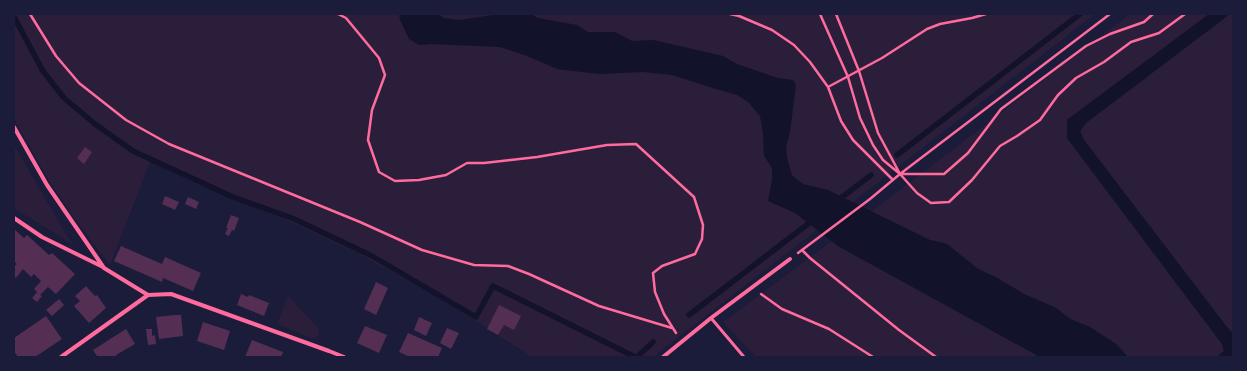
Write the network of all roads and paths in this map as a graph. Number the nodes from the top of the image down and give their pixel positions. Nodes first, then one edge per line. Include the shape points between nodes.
1 (30, 14) edge
2 (338, 14) edge
3 (730, 14) edge
4 (820, 14) edge
5 (836, 14) edge
6 (986, 14) edge
7 (1110, 14) edge
8 (1153, 14) edge
9 (1185, 14) edge
10 (859, 71) junction
11 (848, 77) junction
12 (828, 86) junction
13 (14, 127) edge
14 (900, 174) junction
15 (893, 180) junction
16 (14, 218) edge
17 (790, 259) dead end
18 (104, 268) junction
19 (753, 287) junction
20 (148, 295) junction
21 (711, 318) junction
22 (672, 328) junction
23 (681, 341) junction
24 (61, 357) edge
25 (344, 357) edge
26 (663, 357) edge
27 (744, 357) edge
28 (873, 357) edge
29 (936, 357) edge

1 - 22 path via 56,56 79,83 126,120 169,144 422,250 474,265 508,266 599,306
2 - 22 path via 346,18 379,58 385,76 372,110 368,140 379,172 395,181 446,175 467,163 537,157 607,145 636,144 694,198 703,225 702,239 695,254 662,266 653,273 655,292
3 - 12 path via 772,30 794,45
4 - 11 path
5 - 10 path
6 - 10 path via 927,29
7 - 14 path
8 - 14 path via 1144,22 1086,46 1001,109 968,153 944,174
9 - 14 path via 1159,33 1131,42 1076,78 1058,95 1040,120 1000,146 972,180 949,202 930,203
10 - 11 path
10 - 14 path via 878,133
11 - 12 path
11 - 14 path via 860,118 873,145 883,160
12 - 15 path via 841,121 853,140
13 - 18 street via 47,186
14 - 15 path
15 - 29 path via 802,250
16 - 18 street via 42,237
17 - 19 street
18 - 20 street
19 - 21 street
19 - 28 path via 782,309 829,330
20 - 24 street
20 - 25 street via 171,294
21 - 23 street
21 - 27 lane
22 - 23 path
23 - 26 street

